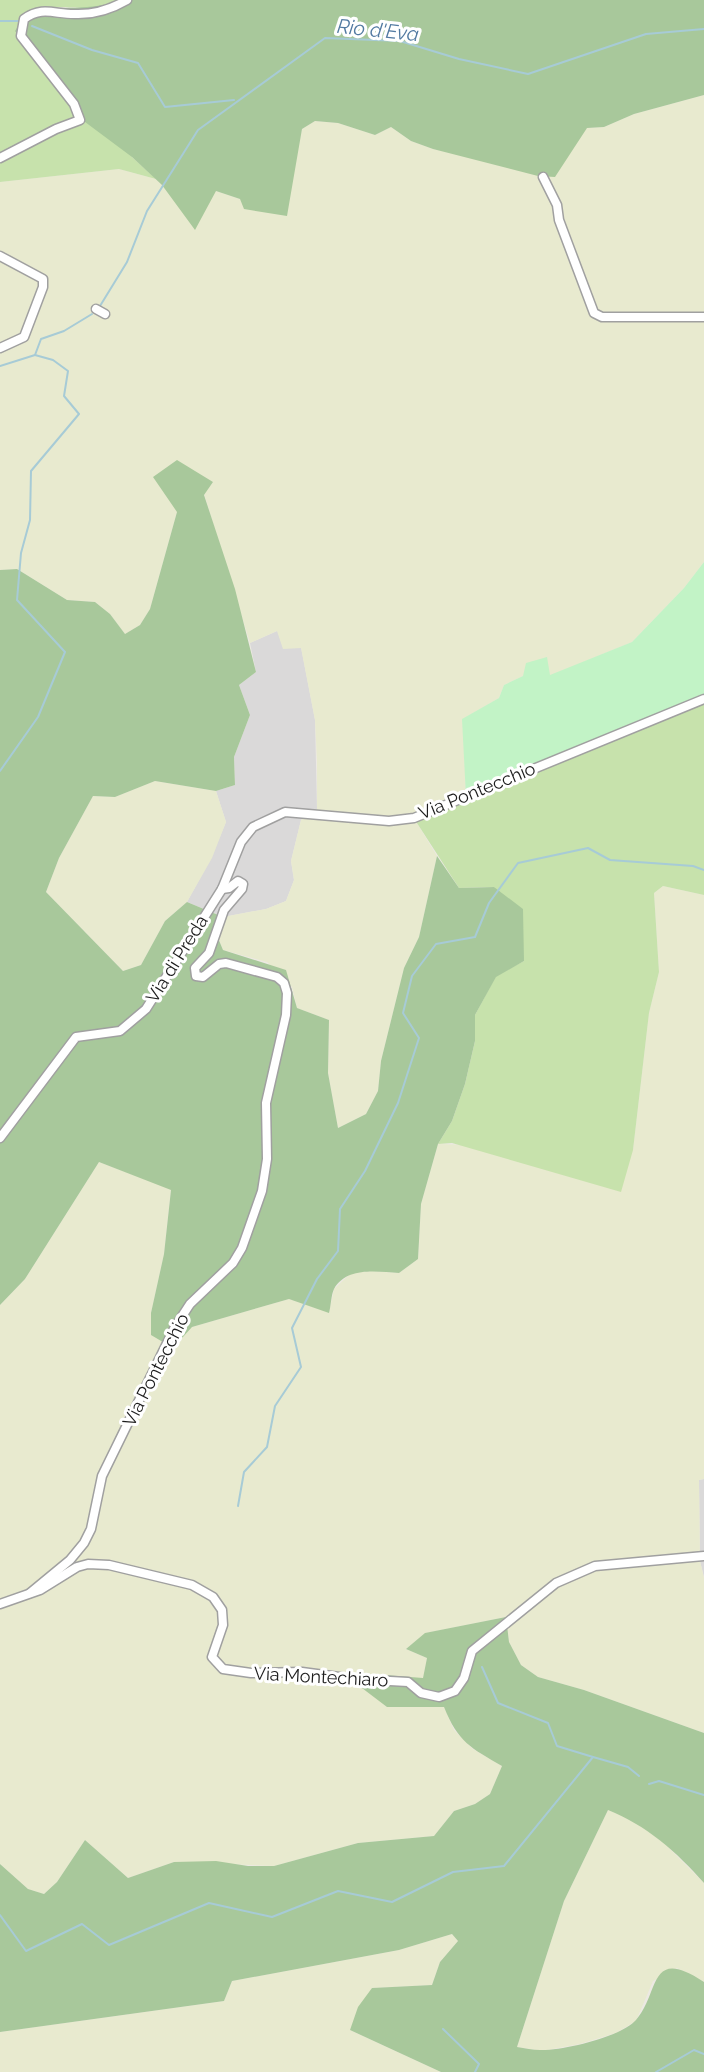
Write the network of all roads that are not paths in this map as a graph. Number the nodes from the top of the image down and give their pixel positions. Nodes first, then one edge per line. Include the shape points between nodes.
1 (128, 0) edge
2 (0, 158) edge
3 (543, 177) dead end
4 (0, 256) edge
5 (96, 309) dead end
6 (105, 314) dead end
7 (704, 317) edge
8 (0, 348) edge
9 (704, 699) edge
10 (222, 889) junction
11 (0, 1138) edge
12 (704, 1556) edge
13 (30, 1593) junction
14 (0, 1604) edge

1 - 2 street via 104,12 73,14 48,10 34,12 24,19 21,36 74,104 80,120
3 - 7 street via 557,205 594,313 602,317
4 - 8 street via 43,279 24,337
5 - 6 street
9 - 10 street, Via Pontecchio via 414,818 389,821 285,812 253,827 241,842
10 - 11 street, Via di Preda via 146,1009 120,1030 76,1037
10 - 13 street, Via Pontecchio via 238,881 243,884 224,910 209,953 195,968 196,975 203,977 226,963 277,977 287,993 286,1015 266,1104 267,1159 262,1191 233,1263 190,1304 175,1327 102,1476 84,1543
12 - 13 street, Via Montechiaro via 595,1566 556,1583 472,1651 455,1691 439,1696 421,1693 408,1682 223,1669 212,1657 223,1625 222,1610 213,1597 188,1584 109,1565 87,1564
13 - 14 street, Via Montechiaro

